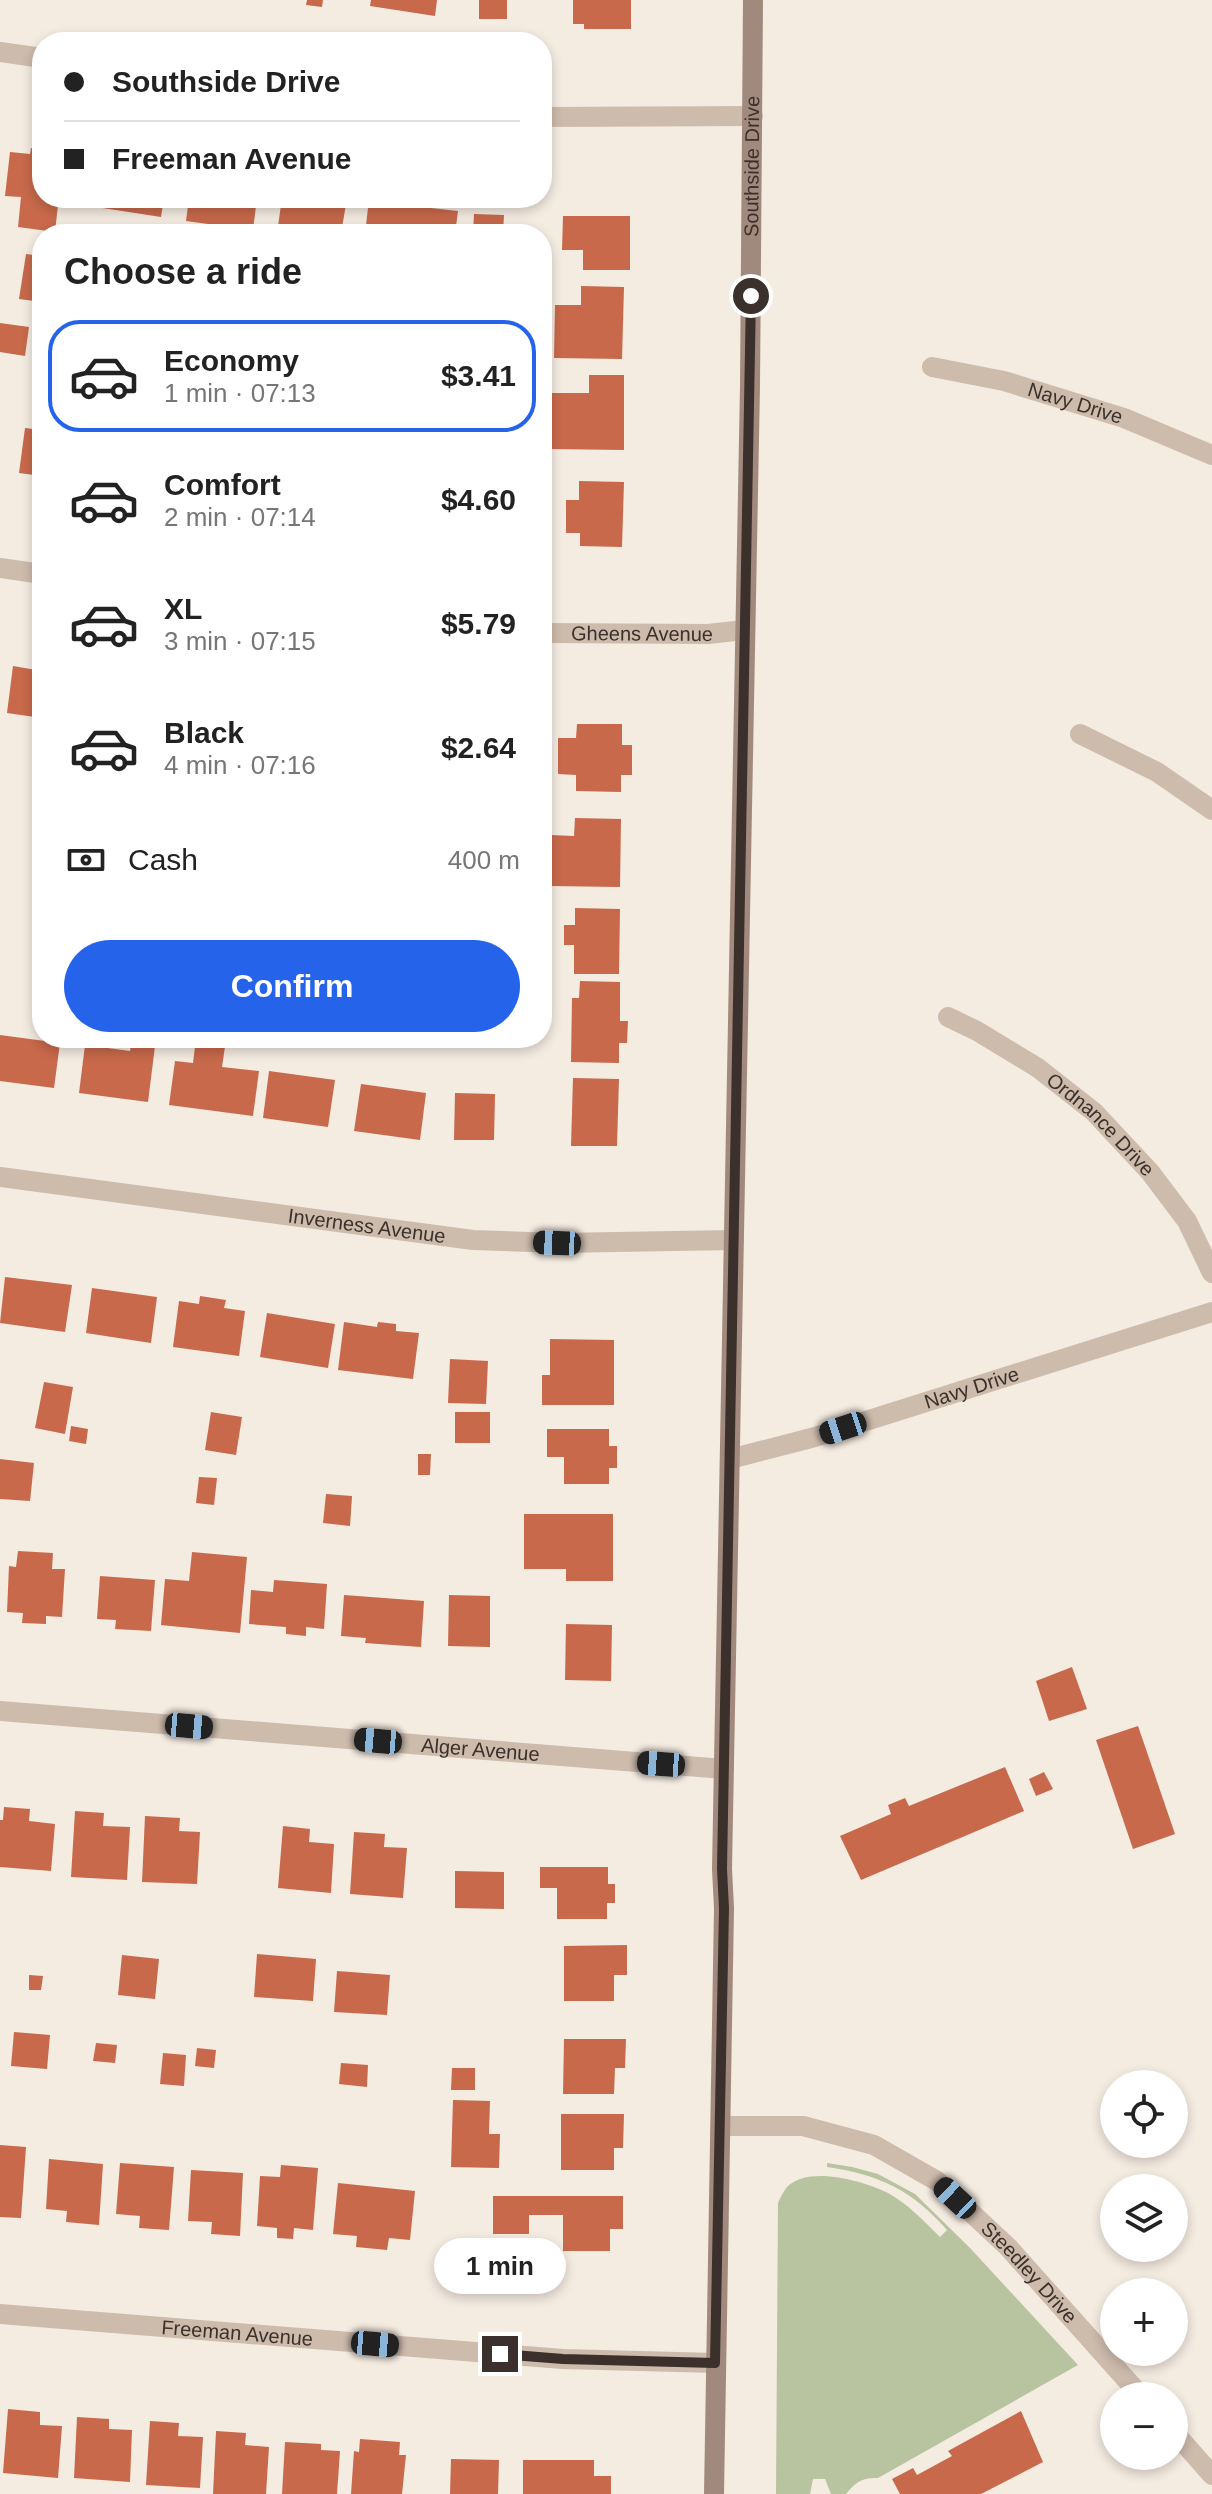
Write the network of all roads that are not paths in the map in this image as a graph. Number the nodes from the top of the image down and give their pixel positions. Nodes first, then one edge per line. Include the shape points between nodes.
1 (753, 0) edge
2 (0, 52) edge
3 (32, 57) edge
4 (753, 116) junction
5 (552, 117) edge
6 (932, 367) dead end
7 (1212, 455) edge
8 (0, 568) edge
9 (32, 573) edge
10 (744, 630) junction
11 (552, 633) edge
12 (1080, 734) dead end
13 (1212, 810) edge
14 (948, 1017) dead end
15 (0, 1177) edge
16 (734, 1240) junction
17 (1212, 1273) edge
18 (1212, 1312) edge
19 (730, 1459) junction
20 (0, 1711) edge
21 (724, 1769) junction
22 (721, 2126) junction
23 (0, 2314) edge
24 (715, 2363) junction
25 (1129, 2382) edge
26 (1188, 2448) edge
27 (1212, 2475) edge
28 (714, 2494) edge

1 - 4 main road, Southside Drive
2 - 3 street
4 - 5 street
4 - 10 main road, Southside Drive
6 - 7 street, Navy Drive via 1004,381 1124,418
8 - 9 street
10 - 11 street, Gheens Avenue
10 - 16 main road, Southside Drive
12 - 13 street via 1157,772
14 - 17 street, Ordnance Drive via 1038,1068 1094,1112 1187,1221
15 - 16 street, Inverness Avenue via 473,1240
16 - 19 main road, Southside Drive
18 - 19 street, Navy Drive
19 - 21 main road, Southside Drive
20 - 21 street, Alger Avenue
21 - 22 main road, Southside Drive
22 - 24 main road, Southside Drive
22 - 25 street, Steedley Drive via 803,2126 874,2145 937,2181 1008,2247
23 - 24 street, Freeman Avenue via 563,2359
24 - 28 main road, Southside Drive
26 - 27 street

